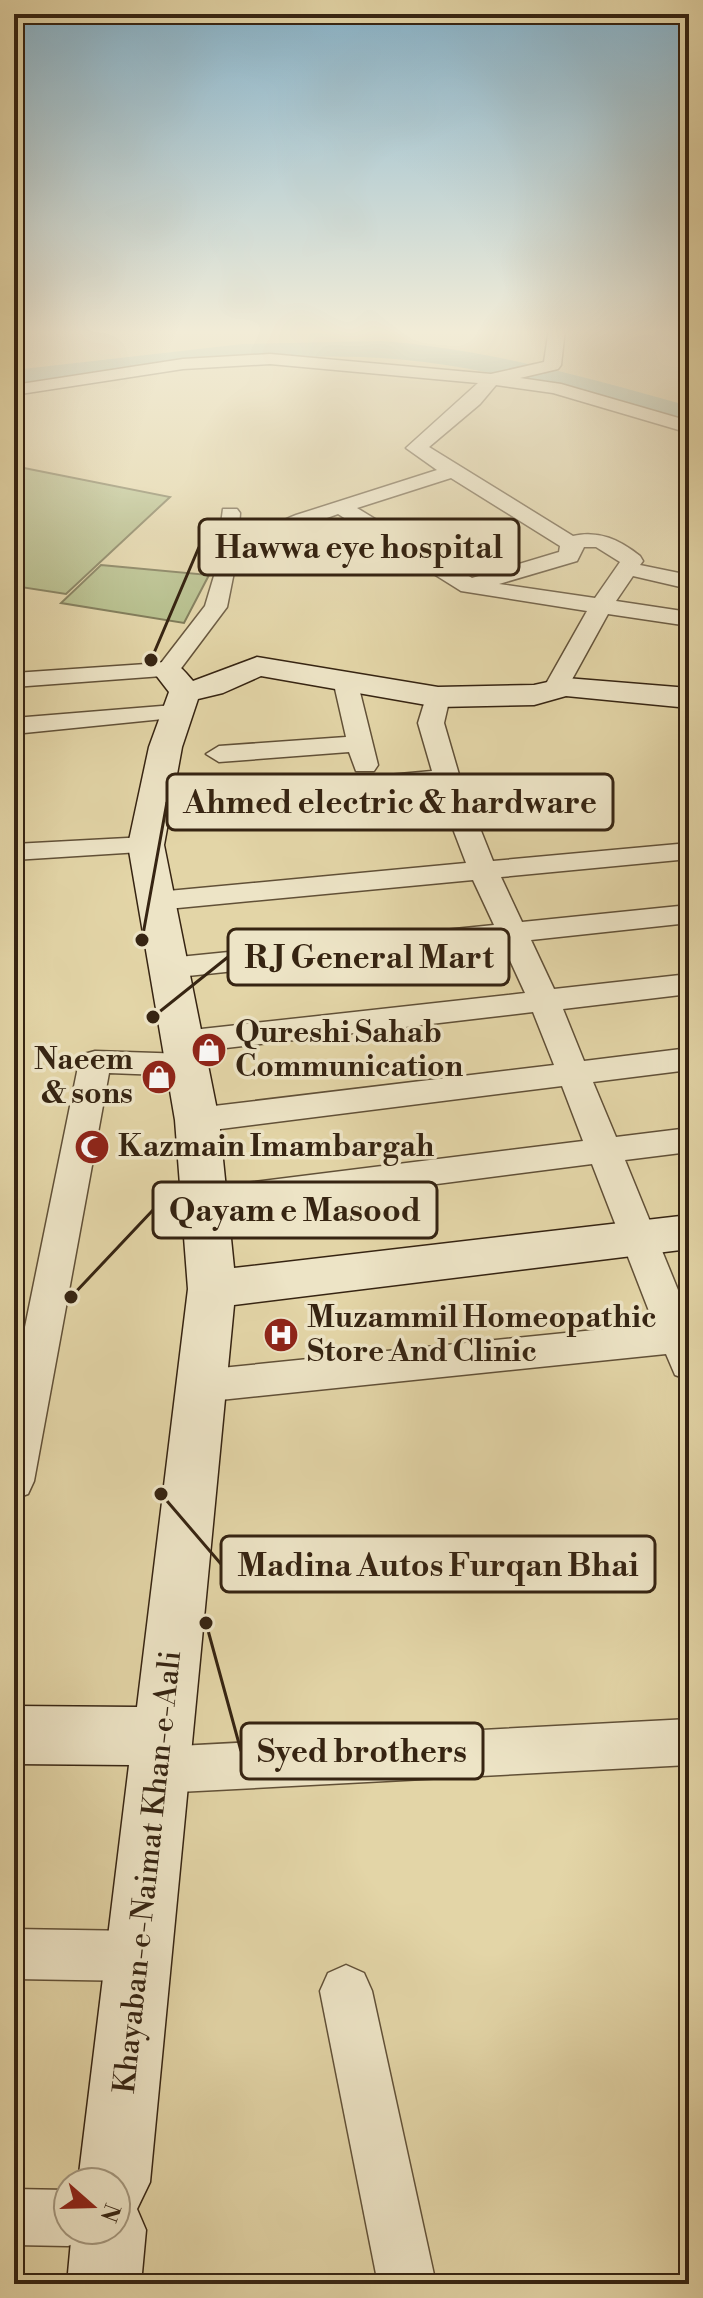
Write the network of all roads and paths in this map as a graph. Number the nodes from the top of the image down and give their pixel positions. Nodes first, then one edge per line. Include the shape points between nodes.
1 (430, 436) edge
2 (450, 472) junction
3 (344, 509) junction
4 (230, 513) dead end
5 (571, 544) junction
6 (227, 553) junction
7 (629, 569) junction
8 (689, 582) edge
9 (469, 586) junction
10 (602, 605) junction
11 (689, 619) edge
12 (14, 680) edge
13 (345, 680) junction
14 (555, 689) junction
15 (176, 691) junction
16 (438, 697) junction
17 (689, 698) edge
18 (14, 726) edge
19 (360, 744) junction
20 (219, 754) dead end
21 (447, 778) junction
22 (370, 785) junction
23 (152, 824) junction
24 (689, 851) edge
25 (14, 852) edge
26 (483, 870) junction
27 (157, 901) junction
28 (689, 914) edge
29 (513, 933) junction
30 (169, 968) junction
31 (689, 984) edge
32 (545, 1002) junction
33 (185, 1054) junction
34 (689, 1059) edge
35 (572, 1072) junction
36 (197, 1120) junction
37 (689, 1140) edge
38 (602, 1151) junction
39 (205, 1201) junction
40 (689, 1232) edge
41 (636, 1239) junction
42 (212, 1289) junction
43 (29, 1330) edge
44 (685, 1346) edge
45 (201, 1386) junction
46 (14, 1481) edge
47 (14, 1735) edge
48 (689, 1742) edge
49 (161, 1753) junction
50 (14, 1954) edge
51 (137, 1956) junction
52 (346, 1991) dead end
53 (116, 2166) edge
54 (14, 2217) edge
55 (52, 2218) edge
56 (108, 2246) edge
57 (104, 2284) edge
58 (407, 2284) edge

1 - 2 street via 416,448
2 - 3 street
2 - 5 street
3 - 6 street via 303,519 274,537
3 - 9 street
4 - 6 street
5 - 7 street via 591,538 612,544 632,561
5 - 9 street via 569,556
6 - 15 street via 216,607
7 - 8 street
7 - 10 street
9 - 10 street
10 - 11 street
10 - 14 street
12 - 15 street
13 - 15 street via 257,666 212,686
13 - 16 street
13 - 19 street
14 - 16 street via 534,695
14 - 17 street
15 - 18 street
15 - 23 street, Khayaban-e-Naimat Khan-e-Aali
16 - 21 street via 431,723
19 - 20 street
19 - 22 street
21 - 22 street
21 - 26 street
22 - 23 street
23 - 25 street
23 - 27 street, Khayaban-e-Naimat Khan-e-Aali
24 - 26 street
26 - 27 street
26 - 29 street
27 - 30 street, Khayaban-e-Naimat Khan-e-Aali
28 - 29 street
29 - 30 street
29 - 32 street
30 - 33 street, Khayaban-e-Naimat Khan-e-Aali
31 - 32 street
32 - 33 street
32 - 35 street
33 - 36 street, Khayaban-e-Naimat Khan-e-Aali
33 - 43 street via 95,1062
34 - 35 street
35 - 36 street
35 - 38 street
36 - 39 street, Khayaban-e-Naimat Khan-e-Aali
37 - 38 street
38 - 39 street
38 - 41 street
39 - 42 street, Khayaban-e-Naimat Khan-e-Aali
40 - 41 street
41 - 42 street
41 - 44 street
42 - 45 street, Khayaban-e-Naimat Khan-e-Aali
43 - 46 street
44 - 45 street
45 - 49 street, Khayaban-e-Naimat Khan-e-Aali
47 - 49 street
48 - 49 street
49 - 51 street, Khayaban-e-Naimat Khan-e-Aali
50 - 51 street
51 - 53 street, Khayaban-e-Naimat Khan-e-Aali
52 - 58 street
54 - 55 street
56 - 57 street

